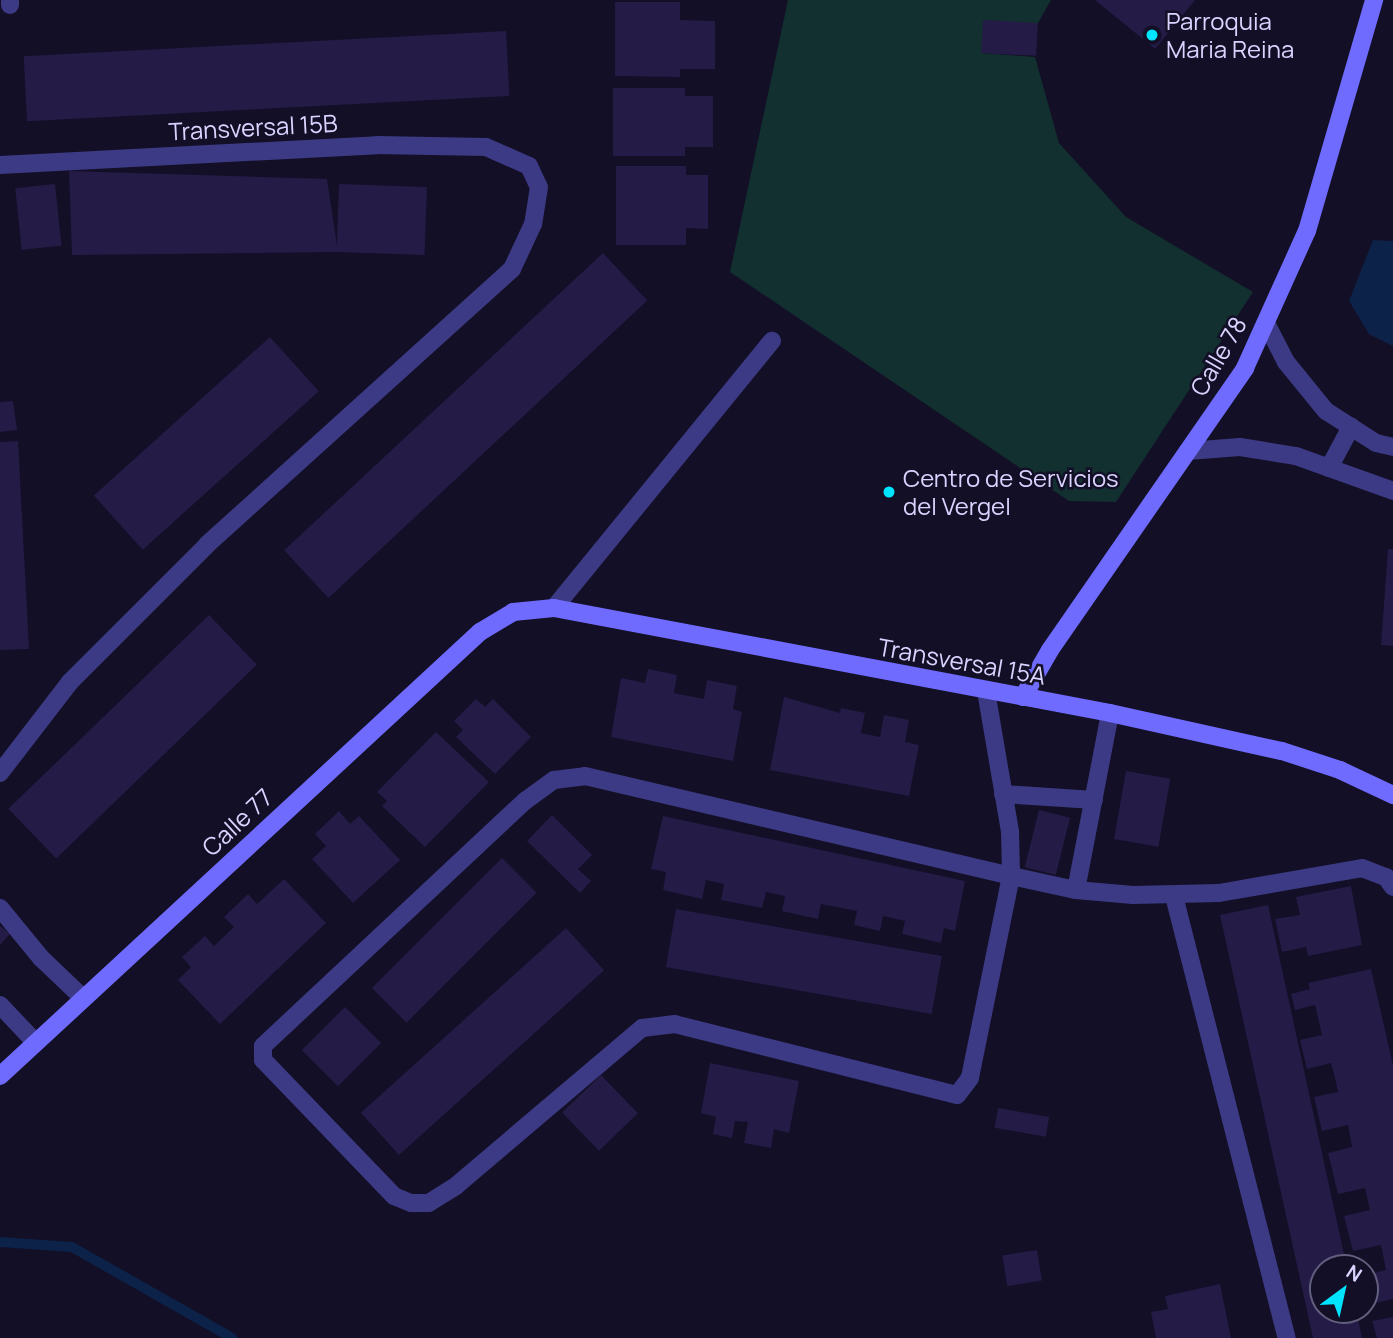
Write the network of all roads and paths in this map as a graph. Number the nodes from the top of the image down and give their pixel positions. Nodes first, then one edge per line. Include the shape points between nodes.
1 (1374, 0) edge
2 (0, 165) edge
3 (1266, 323) junction
4 (772, 341) dead end
5 (1350, 426) junction
6 (1393, 447) edge
7 (1188, 451) junction
8 (1329, 468) junction
9 (1393, 491) edge
10 (554, 608) junction
11 (513, 612) joint
12 (986, 691) junction
13 (1023, 697) junction
14 (1110, 713) junction
15 (0, 773) edge
16 (1003, 794) junction
17 (1393, 794) edge
18 (1094, 800) junction
19 (1011, 876) junction
20 (1393, 887) edge
21 (1076, 890) junction
22 (1174, 896) junction
23 (0, 908) edge
24 (83, 998) junction
25 (0, 1005) edge
26 (36, 1043) junction
27 (0, 1076) edge
28 (1287, 1338) edge

1 - 3 street, Calle 78 via 1307,231
2 - 15 street, Transversal 15B via 377,145 486,147 529,166 539,187 533,224 512,270 207,545 70,682
3 - 5 street via 1286,362 1326,411
3 - 7 street, Calle 78 via 1245,368
4 - 10 street
5 - 6 street
5 - 8 street
7 - 8 street via 1240,447 1296,456
7 - 13 street, Calle 78
8 - 9 street
10 - 11 street, Transversal 15A
10 - 12 street, Transversal 15A
11 - 24 street, Calle 77 via 480,632
12 - 13 street, Transversal 15A
12 - 16 street
13 - 14 street, Transversal 15A
14 - 17 street, Transversal 15A via 1282,751
14 - 18 street
16 - 18 street
16 - 19 street
18 - 21 street
19 - 19 street via 970,1078 957,1095 675,1024 642,1028 456,1186 429,1203 411,1203 394,1196 260,1052 525,801 554,780 585,776
19 - 21 street
20 - 22 street via 1386,877 1362,867 1219,893
21 - 22 street
22 - 28 street
23 - 24 street via 41,958
24 - 26 street, Calle 77
25 - 26 street
26 - 27 street, Calle 77

